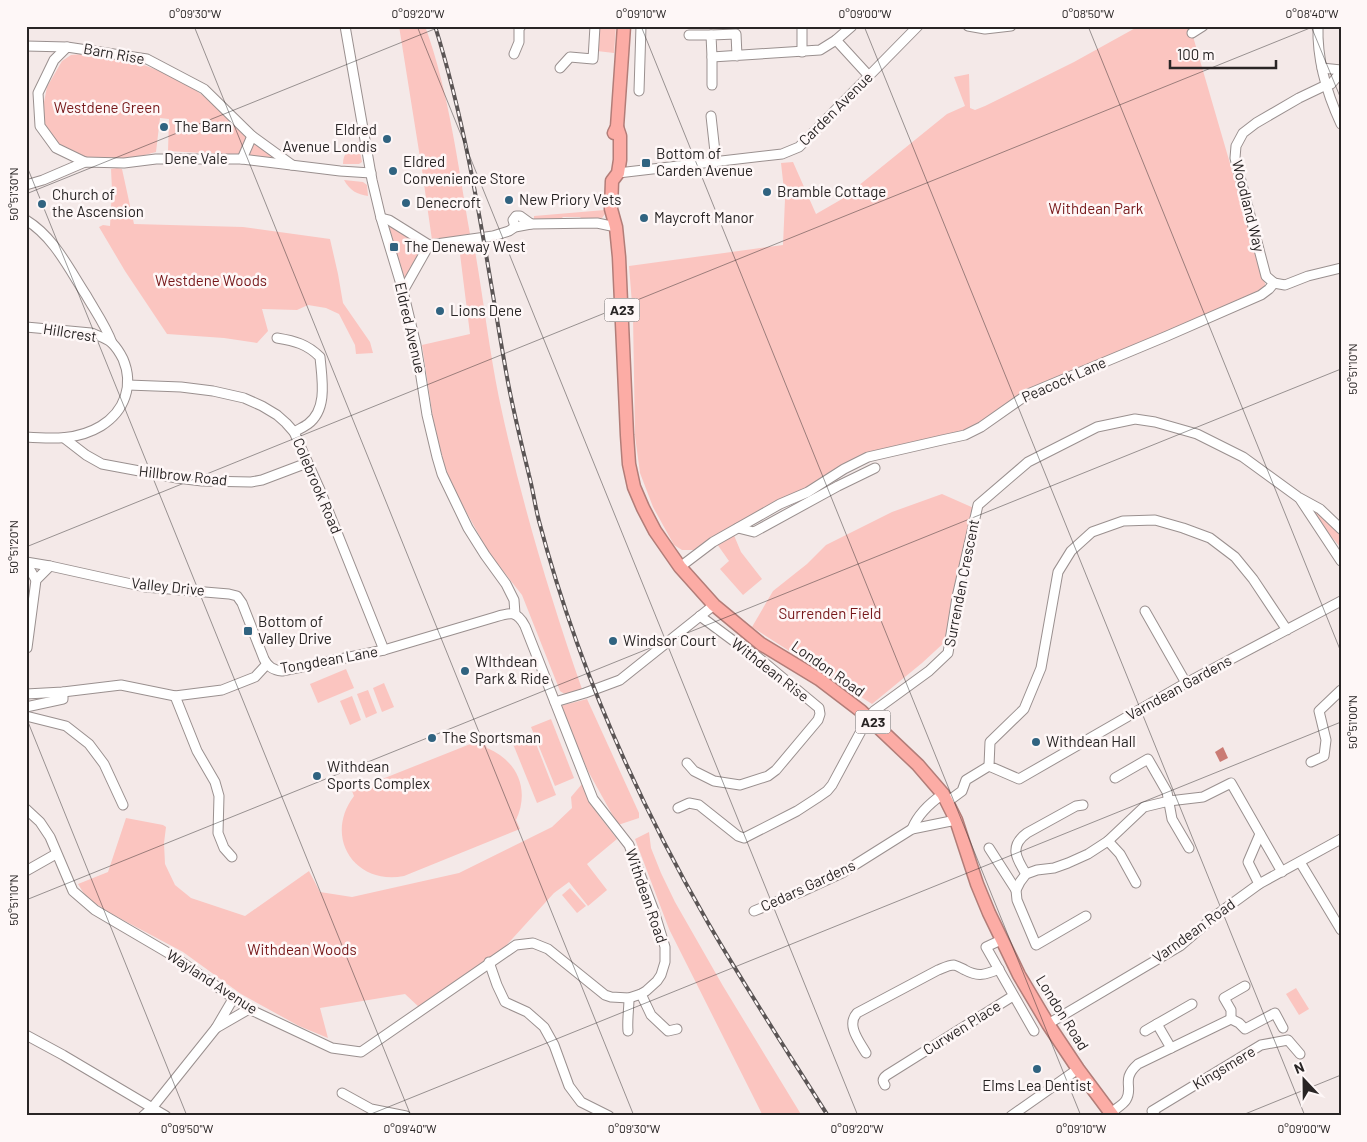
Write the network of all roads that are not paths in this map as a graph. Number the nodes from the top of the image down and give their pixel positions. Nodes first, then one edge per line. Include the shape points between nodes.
1 (345, 26) edge
2 (521, 26) edge
3 (595, 26) edge
4 (624, 26) edge
5 (641, 26) edge
6 (802, 26) edge
7 (852, 26) edge
8 (918, 26) edge
9 (968, 26) edge
10 (1011, 26) edge
11 (1203, 26) edge
12 (1318, 26) edge
13 (736, 30) edge
14 (1192, 33) dead end
15 (689, 35) dead end
16 (711, 35) junction
17 (836, 40) junction
18 (26, 46) edge
19 (46, 47) junction
20 (66, 47) junction
21 (802, 52) junction
22 (514, 54) dead end
23 (737, 56) junction
24 (712, 57) junction
25 (54, 60) junction
26 (560, 68) dead end
27 (1322, 68) junction
28 (1341, 71) edge
29 (869, 76) junction
30 (712, 85) dead end
31 (1327, 86) junction
32 (639, 91) dead end
33 (711, 116) dead end
34 (1341, 124) edge
35 (252, 136) junction
36 (242, 159) junction
37 (716, 161) junction
38 (85, 162) junction
39 (292, 166) junction
40 (371, 172) junction
41 (618, 173) junction
42 (26, 185) edge
43 (612, 214) junction
44 (381, 218) junction
45 (26, 220) edge
46 (597, 224) junction
47 (616, 228) junction
48 (429, 245) junction
49 (1341, 268) edge
50 (1274, 283) junction
51 (403, 291) junction
52 (101, 319) junction
53 (26, 327) edge
54 (91, 333) junction
55 (277, 338) dead end
56 (112, 343) junction
57 (128, 385) junction
58 (294, 432) junction
59 (26, 437) edge
60 (64, 438) junction
61 (308, 463) junction
62 (875, 468) dead end
63 (1298, 497) junction
64 (738, 528) junction
65 (1341, 529) edge
66 (1326, 539) junction
67 (1341, 561) edge
68 (26, 562) edge
69 (50, 566) junction
70 (680, 567) junction
71 (36, 580) junction
72 (1341, 601) edge
73 (714, 605) junction
74 (1146, 611) dead end
75 (515, 614) junction
76 (700, 616) junction
77 (1287, 630) junction
78 (27, 648) edge
79 (384, 650) junction
80 (267, 664) junction
81 (1186, 683) junction
82 (1341, 690) edge
83 (63, 692) junction
84 (26, 694) edge
85 (175, 696) junction
86 (554, 700) junction
87 (26, 707) edge
88 (26, 716) edge
89 (868, 718) junction
90 (1311, 762) dead end
91 (686, 763) dead end
92 (989, 766) junction
93 (1115, 778) dead end
94 (945, 798) junction
95 (1169, 801) junction
96 (123, 805) dead end
97 (1083, 805) dead end
98 (678, 808) dead end
99 (26, 809) edge
100 (956, 820) junction
101 (912, 829) junction
102 (1260, 834) junction
103 (1341, 839) edge
104 (1108, 841) junction
105 (989, 848) dead end
106 (1189, 848) dead end
107 (56, 854) junction
108 (232, 857) dead end
109 (1300, 862) junction
110 (26, 871) edge
111 (1282, 872) junction
112 (1026, 874) junction
113 (1136, 883) dead end
114 (1259, 884) junction
115 (1016, 890) junction
116 (754, 911) dead end
117 (1086, 916) dead end
118 (1341, 930) edge
119 (1001, 940) junction
120 (489, 962) junction
121 (999, 969) junction
122 (1245, 986) dead end
123 (641, 994) junction
124 (1013, 996) junction
125 (629, 998) junction
126 (233, 999) junction
127 (1192, 1004) dead end
128 (250, 1009) junction
129 (1231, 1019) junction
130 (1048, 1024) junction
131 (1157, 1024) junction
132 (216, 1028) junction
133 (1283, 1028) dead end
134 (677, 1029) dead end
135 (628, 1031) dead end
136 (1034, 1031) dead end
137 (1145, 1031) dead end
138 (26, 1035) edge
139 (1171, 1048) junction
140 (866, 1053) dead end
141 (1300, 1054) dead end
142 (1078, 1069) junction
143 (885, 1085) dead end
144 (342, 1094) dead end
145 (152, 1108) junction
146 (1112, 1114) edge
147 (143, 1116) edge
148 (166, 1116) edge
149 (406, 1116) edge
150 (609, 1116) edge
151 (1011, 1116) edge
152 (1156, 1116) edge

1 - 40 street, Eldred Avenue
2 - 22 street
3 - 26 street via 593,59 570,57
4 - 41 highway, London Road / A23 via 617,127 620,136
5 - 32 street
6 - 21 street
7 - 17 street
8 - 29 street, Carden Avenue
9 - 10 street via 985,29
11 - 14 street
12 - 27 street
13 - 16 street
13 - 23 street
15 - 16 street
16 - 24 street
17 - 21 street via 820,50
17 - 29 street
18 - 19 street
19 - 20 street
19 - 25 street
20 - 25 street, Barn Rise
20 - 35 street, Barn Rise via 147,58 204,89
21 - 23 street
23 - 24 street
24 - 30 street
25 - 38 street, Barn Rise via 38,93 40,126 56,148
27 - 28 street
27 - 31 street
28 - 31 street
29 - 37 street, Carden Avenue via 799,147 782,154
31 - 34 street
31 - 50 street, Woodland Way via 1298,98 1256,123 1243,133 1236,146 1235,158 1266,276
33 - 37 street
35 - 36 street
35 - 39 street, Barn Rise
36 - 38 street, Dene Vale
36 - 39 street, Dene Vale
37 - 41 street, Carden Avenue
38 - 42 street, Dene Vale
39 - 40 street, Dene Vale
40 - 44 street, Eldred Avenue
41 - 43 highway, London Road / A23 via 612,181
41 - 47 highway, London Road / A23 via 620,219
43 - 46 street
43 - 47 highway, London Road / A23
44 - 48 street
44 - 51 street, Eldred Avenue
45 - 52 street via 58,251
46 - 47 street
46 - 48 street via 531,224 493,236
47 - 70 highway, London Road / A23 via 627,435 634,487 655,531
48 - 51 street
49 - 50 street, Peacock Lane via 1285,285
50 - 64 street, Peacock Lane via 1261,294 1028,394 965,436 868,457
51 - 75 street, Eldred Avenue via 442,474 468,528 506,584 514,600
52 - 54 street
52 - 56 street
53 - 54 street, Hillcrest
54 - 56 street, Hillcrest
55 - 58 street via 302,344 320,357 322,392 318,413 307,425
56 - 57 street via 126,367
57 - 58 street, Colebrook Road via 181,387 244,398 277,415
57 - 60 street via 127,395 113,418 83,434
58 - 61 street, Colebrook Road
59 - 60 street
60 - 61 street, Hillbrow Road via 102,464 202,481 251,482
61 - 79 street, Colebrook Road
62 - 64 street, Peacock Lane via 754,532
63 - 65 street, Surrenden Crescent via 1320,510
63 - 66 street, Surrenden Crescent
63 - 89 street, Surrenden Crescent via 1243,457 1197,434 1135,419 1097,427 1028,462 978,506 957,597 948,654
64 - 70 street, Peacock Lane
65 - 66 street, Surrenden Crescent
66 - 67 street, Surrenden Crescent
68 - 69 street, Valley Drive
68 - 71 street
69 - 71 street
69 - 80 street, Valley Drive via 145,587 237,596
70 - 73 highway, London Road / A23
71 - 78 street
72 - 77 street, Varndean Gardens
73 - 76 street
73 - 89 highway, London Road / A23 via 761,644 819,679
74 - 81 street
75 - 79 street, Tongdean Lane
75 - 86 street via 526,626
76 - 86 street via 620,680
76 - 91 street, Withdean Rise via 784,678 819,708 820,714 801,741 768,776 740,784 714,781
77 - 81 street, Varndean Gardens
77 - 92 street via 1241,564 1210,538 1155,520 1123,521 1092,532 1071,551 1058,572 1041,668 1024,709 990,742
79 - 80 street, Tongdean Lane via 282,671
80 - 85 street, Tongdean Lane via 255,677 222,690
81 - 92 street, Varndean Gardens via 1019,779
82 - 90 street via 1319,710 1326,740 1324,756
83 - 84 street, Tongdean Lane
83 - 85 street, Tongdean Lane via 121,685
83 - 87 street via 63,699
85 - 108 street via 197,751 215,782 218,832 224,848
86 - 123 street, Withdean Road via 593,799 629,845 665,946 661,975
88 - 96 street via 66,726 89,744 104,764
89 - 94 highway, London Road / A23 via 918,765
89 - 98 street via 827,791 797,811 744,838 699,805 689,803
92 - 94 street, Cedars Gardens via 966,780 962,791
93 - 95 street via 1148,759
94 - 100 highway, London Road / A23
94 - 101 street, Cedars Gardens via 933,801
95 - 102 street via 1203,797 1231,783
95 - 104 street via 1144,807
95 - 106 street via 1172,819
97 - 112 street via 1021,837 1016,855
99 - 107 street, Wayland Avenue via 40,822
100 - 101 street, Cedars Gardens
100 - 119 highway, London Road / A23 via 977,884
101 - 116 street, Cedars Gardens via 842,873
102 - 111 street
102 - 114 street via 1248,862
103 - 109 street, Varndean Road
104 - 112 street via 1068,864
104 - 113 street via 1120,854
105 - 115 street
107 - 110 street
107 - 126 street, Wayland Avenue via 73,892 95,910 170,954
109 - 111 street, Varndean Road
109 - 118 street
111 - 114 street, Varndean Road
112 - 115 street
114 - 130 street, Varndean Road via 1180,946
115 - 117 street via 1017,900 1036,944
119 - 121 street via 986,947
119 - 130 highway, London Road / A23
120 - 125 street, Withdean Road via 516,945 533,943 548,949 605,994
120 - 128 street, Wayland Avenue via 361,1052 332,1048
120 - 150 street via 506,1002 527,1012 544,1027 569,1086 581,1102
121 - 124 street
121 - 140 street via 977,975 958,966 949,966 857,1012 852,1026
122 - 129 street via 1224,998 1231,1010
123 - 125 street, Withdean Road
123 - 134 street via 651,1015 668,1031
124 - 136 street, Curwen Place
124 - 143 street, Curwen Place via 887,1075 883,1082
125 - 135 street
126 - 128 street, Wayland Avenue
126 - 132 street
127 - 131 street
128 - 132 street
129 - 133 street via 1245,1030 1275,1013
129 - 139 street
130 - 142 highway, London Road / A23
131 - 137 street
131 - 139 street
132 - 145 street
138 - 145 street
139 - 146 street via 1130,1071 1126,1100
141 - 152 street, Kingsmere via 1288,1040 1261,1045 1152,1111
142 - 146 highway, London Road / A23
142 - 151 street
144 - 149 street via 371,1109
145 - 147 street
145 - 148 street

